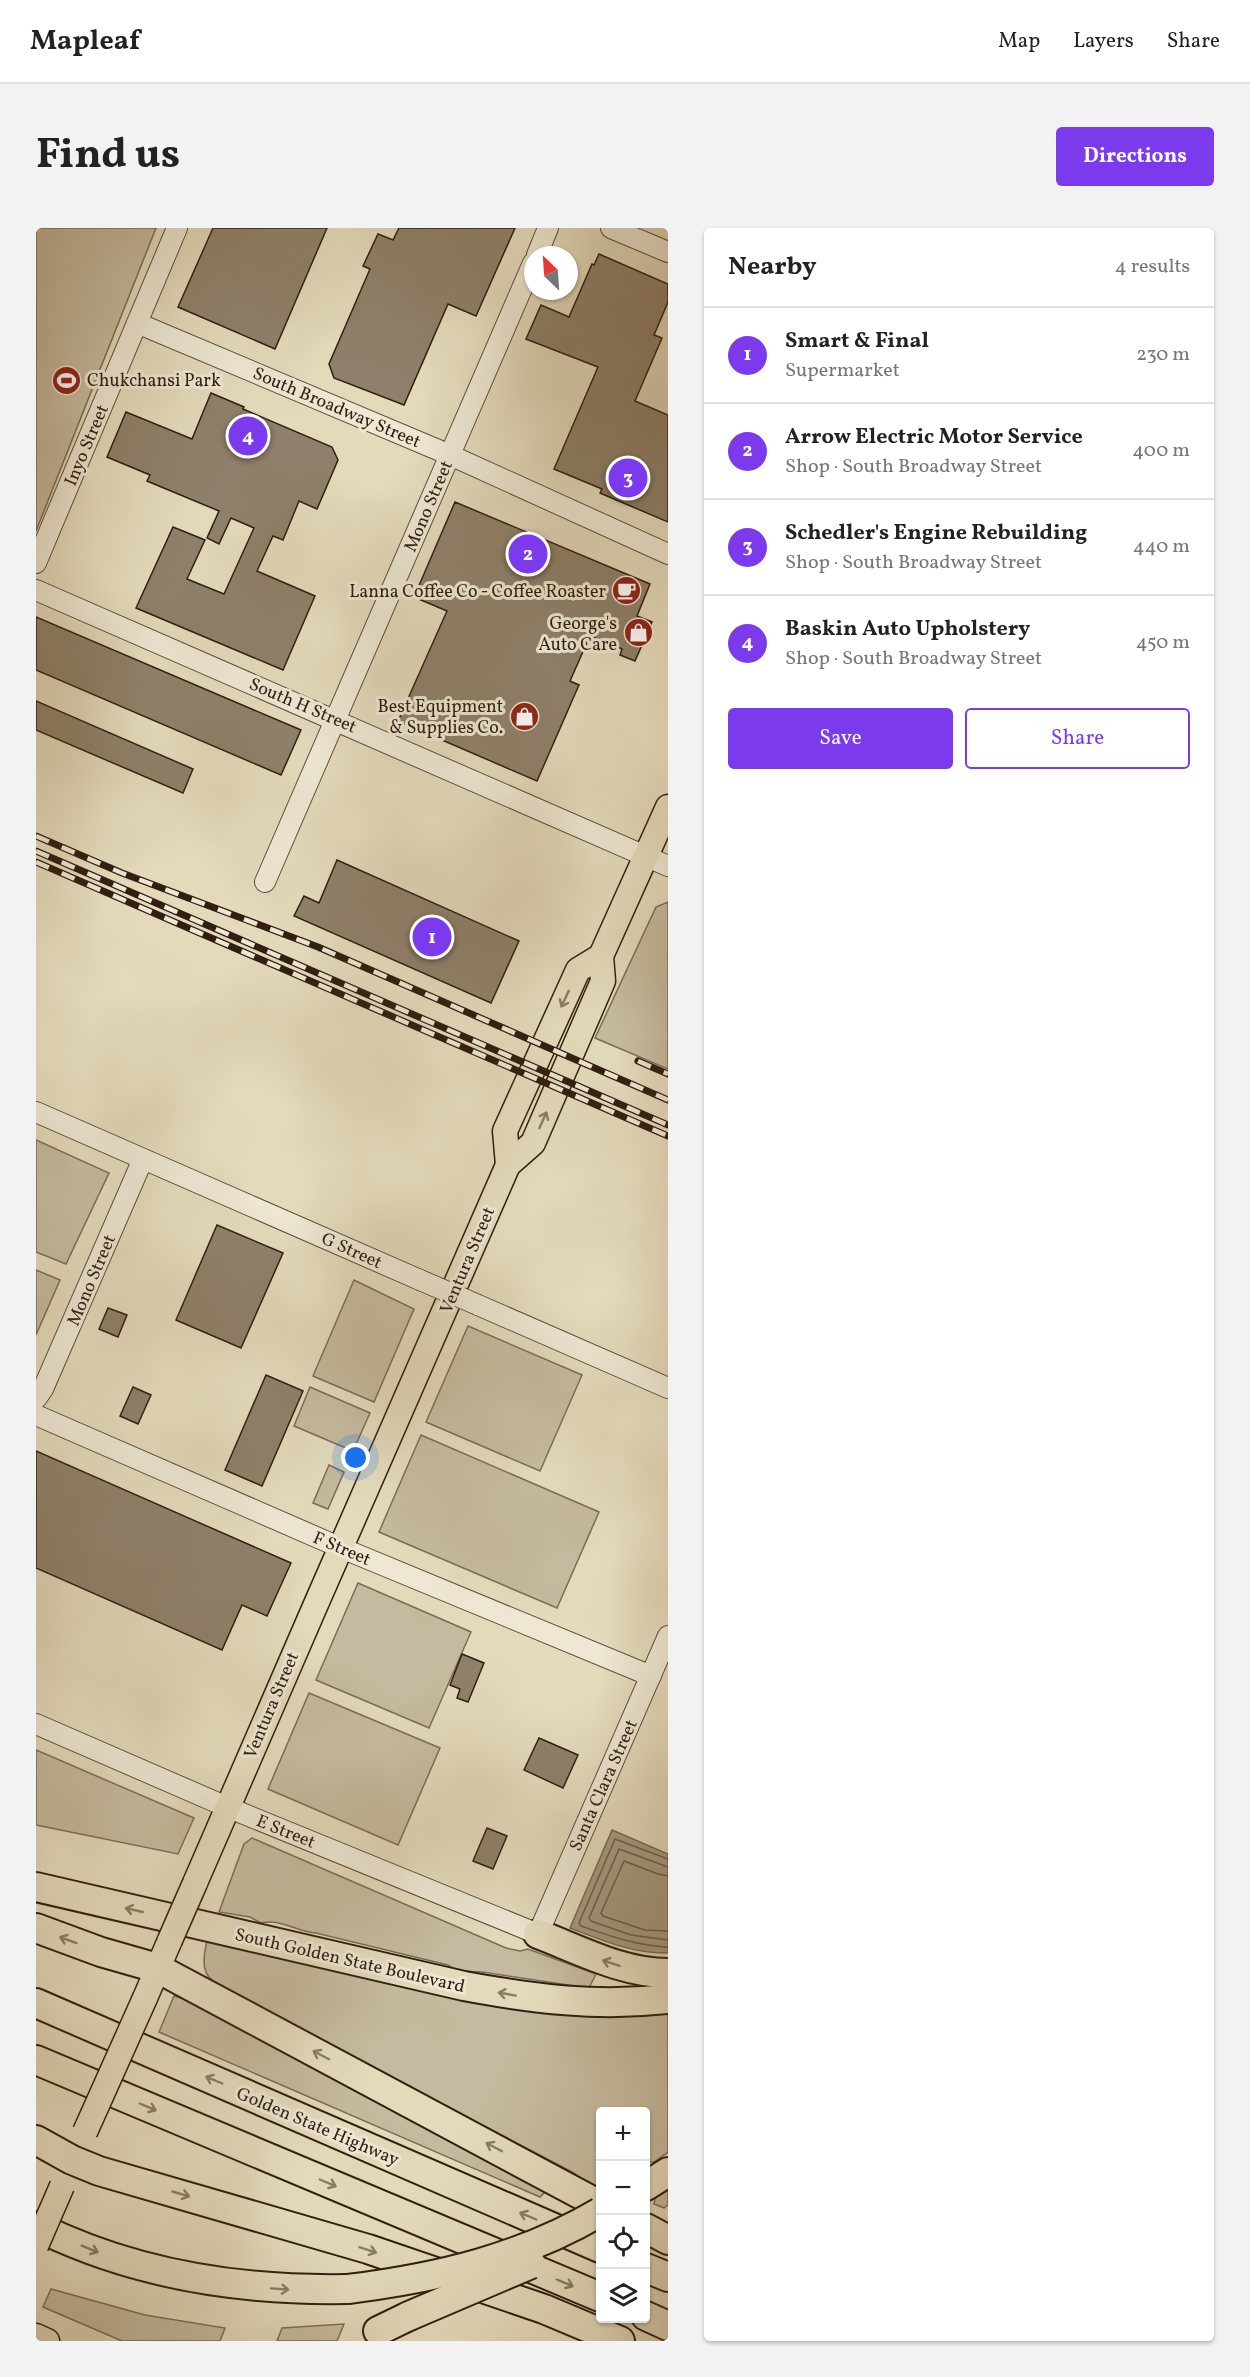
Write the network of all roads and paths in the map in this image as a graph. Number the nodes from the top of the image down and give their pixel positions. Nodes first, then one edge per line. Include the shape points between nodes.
1 (177, 228) edge
2 (548, 228) edge
3 (611, 228) edge
4 (541, 246) edge
5 (668, 252) edge
6 (524, 284) edge
7 (136, 322) junction
8 (450, 455) junction
9 (668, 554) edge
10 (36, 563) edge
11 (36, 590) edge
12 (336, 720) junction
13 (668, 807) edge
14 (645, 856) junction
15 (668, 866) edge
16 (265, 882) dead end
17 (36, 1112) edge
18 (142, 1159) junction
19 (668, 1388) edge
20 (36, 1400) edge
21 (36, 1415) edge
22 (339, 1547) junction
23 (668, 1636) edge
24 (651, 1676) junction
25 (36, 1724) edge
26 (227, 1807) junction
27 (36, 1887) edge
28 (36, 1928) edge
29 (538, 1934) junction
30 (157, 1968) junction
31 (668, 1973) edge
32 (668, 1999) edge
33 (36, 2003) edge
34 (36, 2060) edge
35 (36, 2140) edge
36 (72, 2160) junction
37 (596, 2203) edge
38 (596, 2214) edge
39 (596, 2225) edge
40 (36, 2226) edge
41 (650, 2231) edge
42 (668, 2240) edge
43 (36, 2246) edge
44 (596, 2246) edge
45 (648, 2269) edge
46 (668, 2277) edge
47 (596, 2295) edge
48 (650, 2318) edge
49 (668, 2326) edge
50 (36, 2336) edge
51 (371, 2336) edge
52 (47, 2341) edge
53 (620, 2341) edge

1 - 7 street, Inyo Street
2 - 4 street
3 - 5 street
6 - 8 street, Mono Street
7 - 8 street, South Broadway Street
7 - 10 street, Inyo Street
8 - 9 street, South Broadway Street
8 - 12 street, Mono Street
11 - 12 street, South H Street
12 - 14 street, South H Street
12 - 16 street, Mono Street
13 - 14 main road, Ventura Street
14 - 15 street, South H Street
14 - 22 main road, Ventura Street via 601,956 603,981 533,1143 508,1165
17 - 18 street, G Street
18 - 19 street, G Street, bridge
18 - 20 street, Mono Street
21 - 22 street, F Street
22 - 24 street, F Street
22 - 26 main road, Ventura Street
23 - 24 street, Santa Clara Street
24 - 29 street, Santa Clara Street
25 - 26 street, E Street
26 - 29 street, E Street
26 - 30 main road, Ventura Street, bridge
32 -> 27 highway, South Golden State Boulevard via 606,2004 505,1994
30 -> 28 highway
31 -> 29 highway via 625,1968
30 - 36 main road, Ventura Street, bridge
37 -> 30 highway
44 -> 33 highway, Golden State Highway
34 -> 47 highway
35 - 36 highway
36 - 43 main road, Ventura Street, bridge
36 -> 53 highway via 368,2249 544,2309
40 -> 38 highway, bridge via 98,2253 183,2277 241,2286 348,2289 417,2280 480,2265 546,2240
39 - 51 highway, bridge via 532,2264
41 - 42 highway
45 - 46 highway
48 - 49 highway
50 - 52 main road

